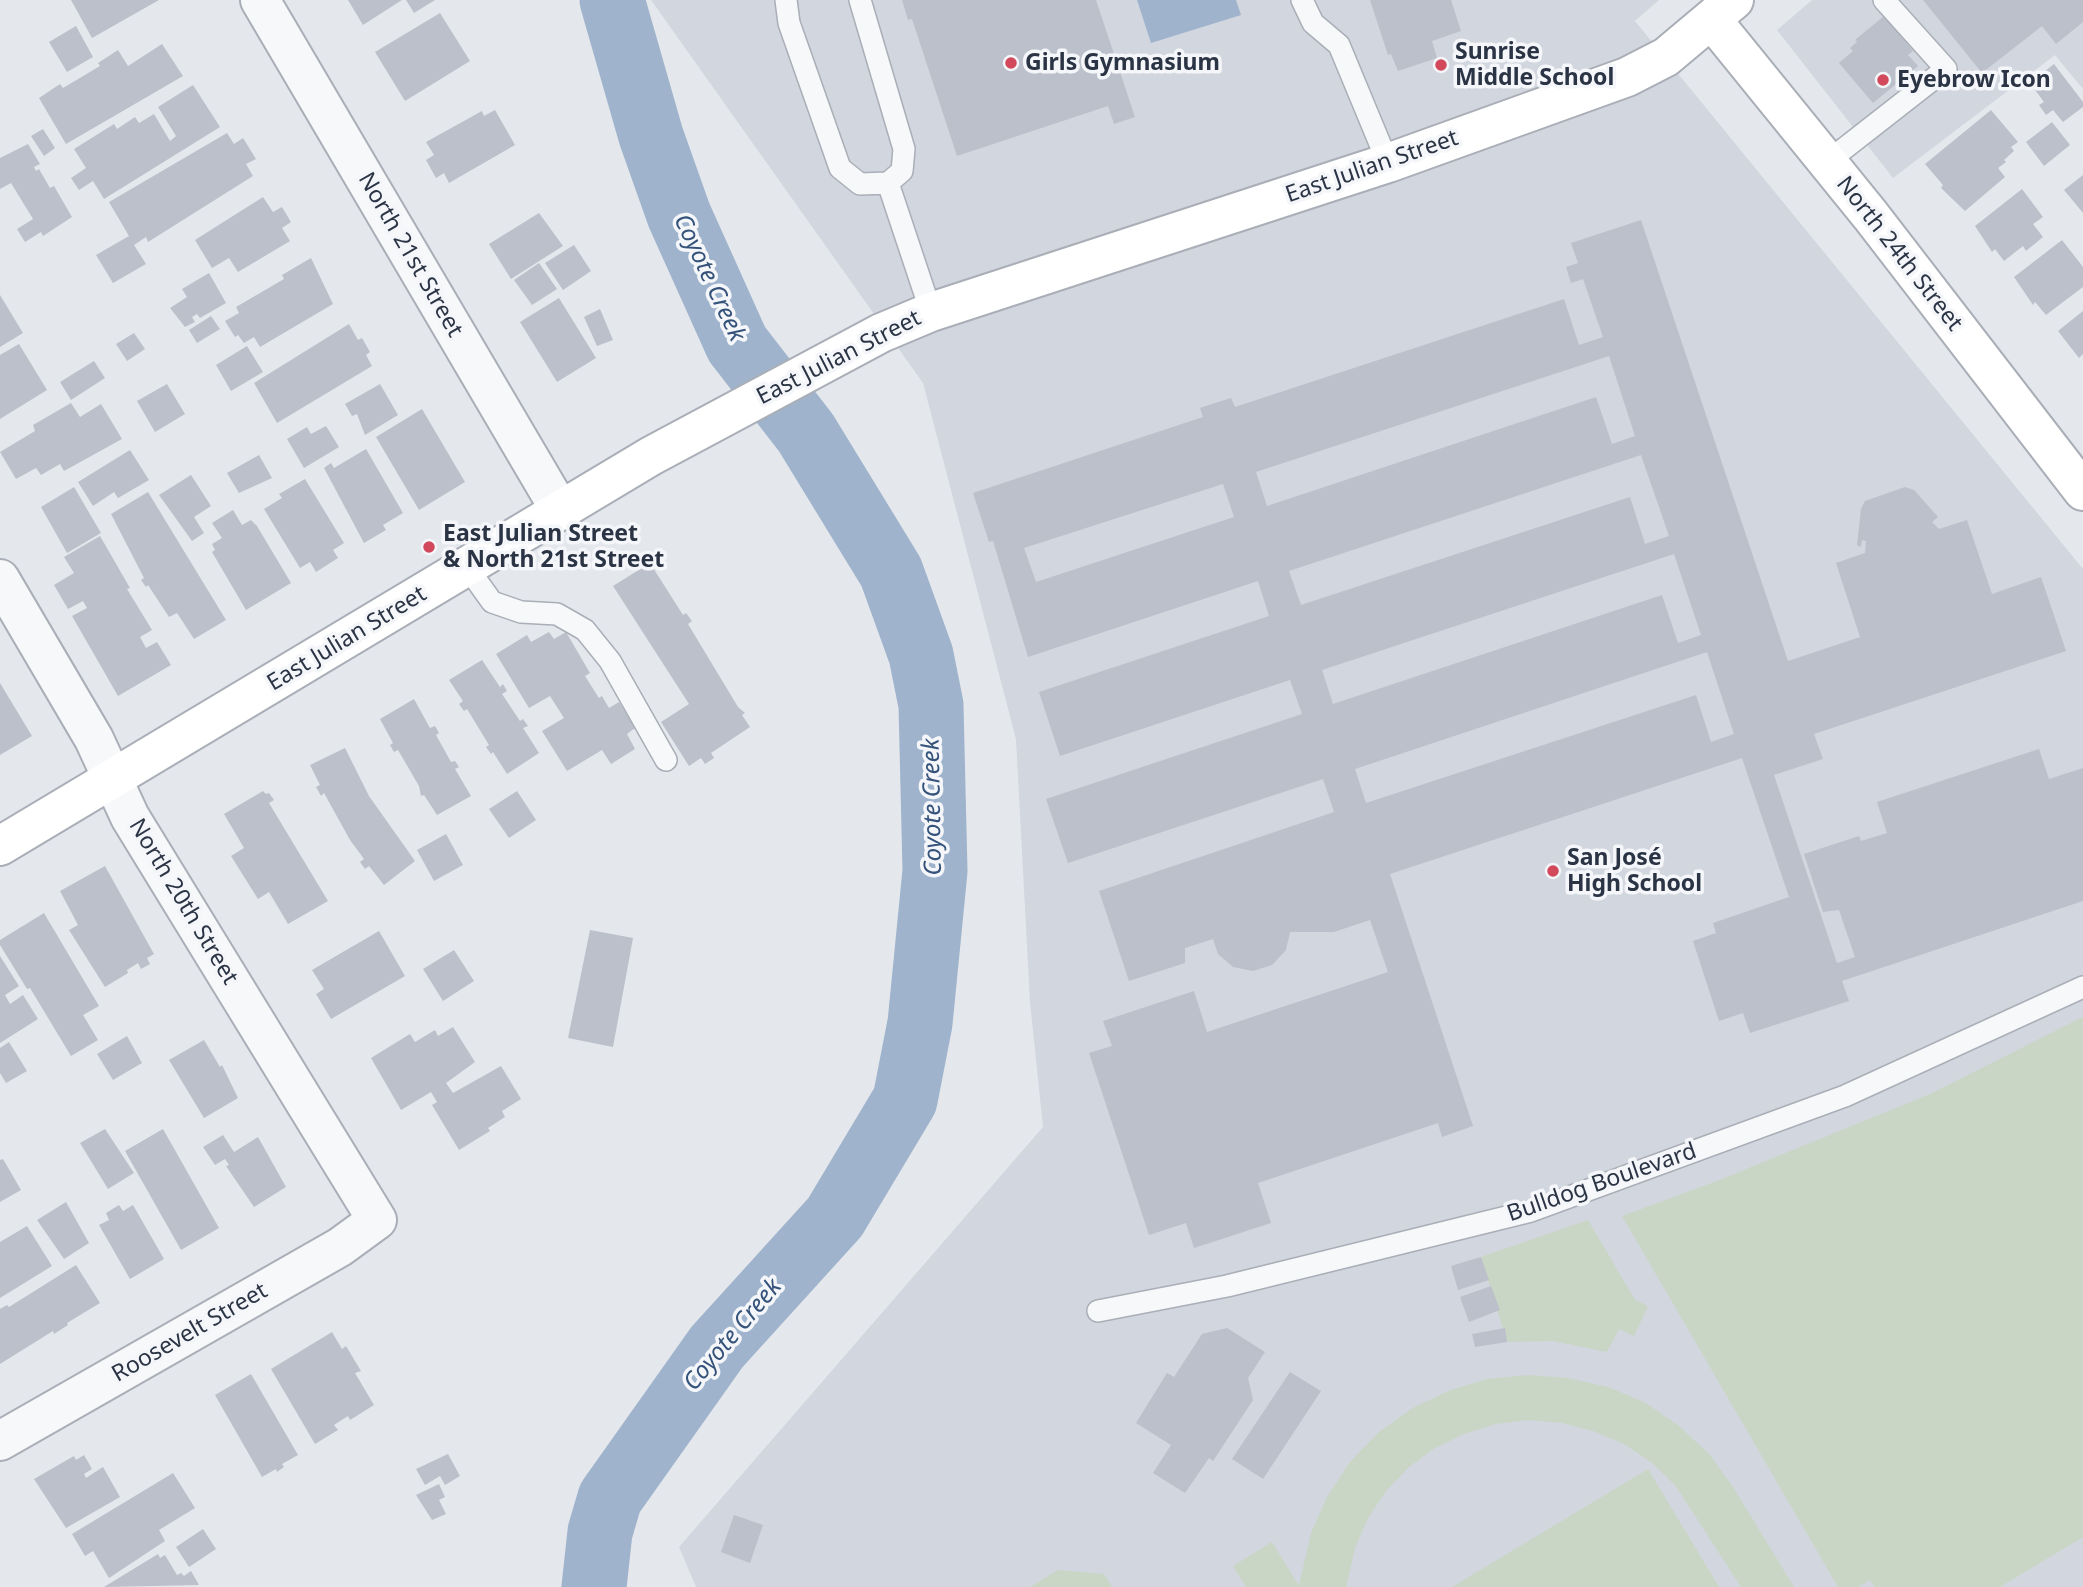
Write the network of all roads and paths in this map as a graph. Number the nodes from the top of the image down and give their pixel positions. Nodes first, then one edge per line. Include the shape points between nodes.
1 (260, 0) edge
2 (786, 0) edge
3 (859, 0) edge
4 (1302, 0) edge
5 (1884, 0) edge
6 (1723, 10) edge
7 (1827, 162) junction
8 (1388, 163) junction
9 (888, 183) junction
10 (931, 312) junction
11 (2083, 491) edge
12 (560, 510) junction
13 (467, 567) junction
14 (0, 579) edge
15 (666, 760) dead end
16 (113, 778) junction
17 (0, 846) edge
18 (2083, 987) edge
19 (377, 1220) joint
20 (1098, 1311) dead end
21 (0, 1441) edge

1 - 12 street, North 21st Street
2 - 9 lane via 789,23 840,169 860,184
3 - 9 lane via 904,149 902,172
4 - 8 lane via 1313,23 1339,45
5 - 7 lane via 1946,69
6 - 7 main road, North 24th Street
6 - 8 main road, East Julian Street via 1666,57 1627,77
7 - 11 main road, North 24th Street
8 - 10 main road, East Julian Street
9 - 10 lane
10 - 12 main road, East Julian Street via 881,332
12 - 13 main road, East Julian Street
13 - 15 lane via 492,602 522,612 558,614 585,630 610,661
13 - 16 main road, East Julian Street
14 - 16 street, North 20th Street
16 - 17 main road, East Julian Street
16 - 19 street, North 20th Street via 130,817
18 - 20 lane, Bulldog Boulevard via 1844,1096 1531,1211 1240,1282
19 - 21 street, Roosevelt Street via 340,1247

